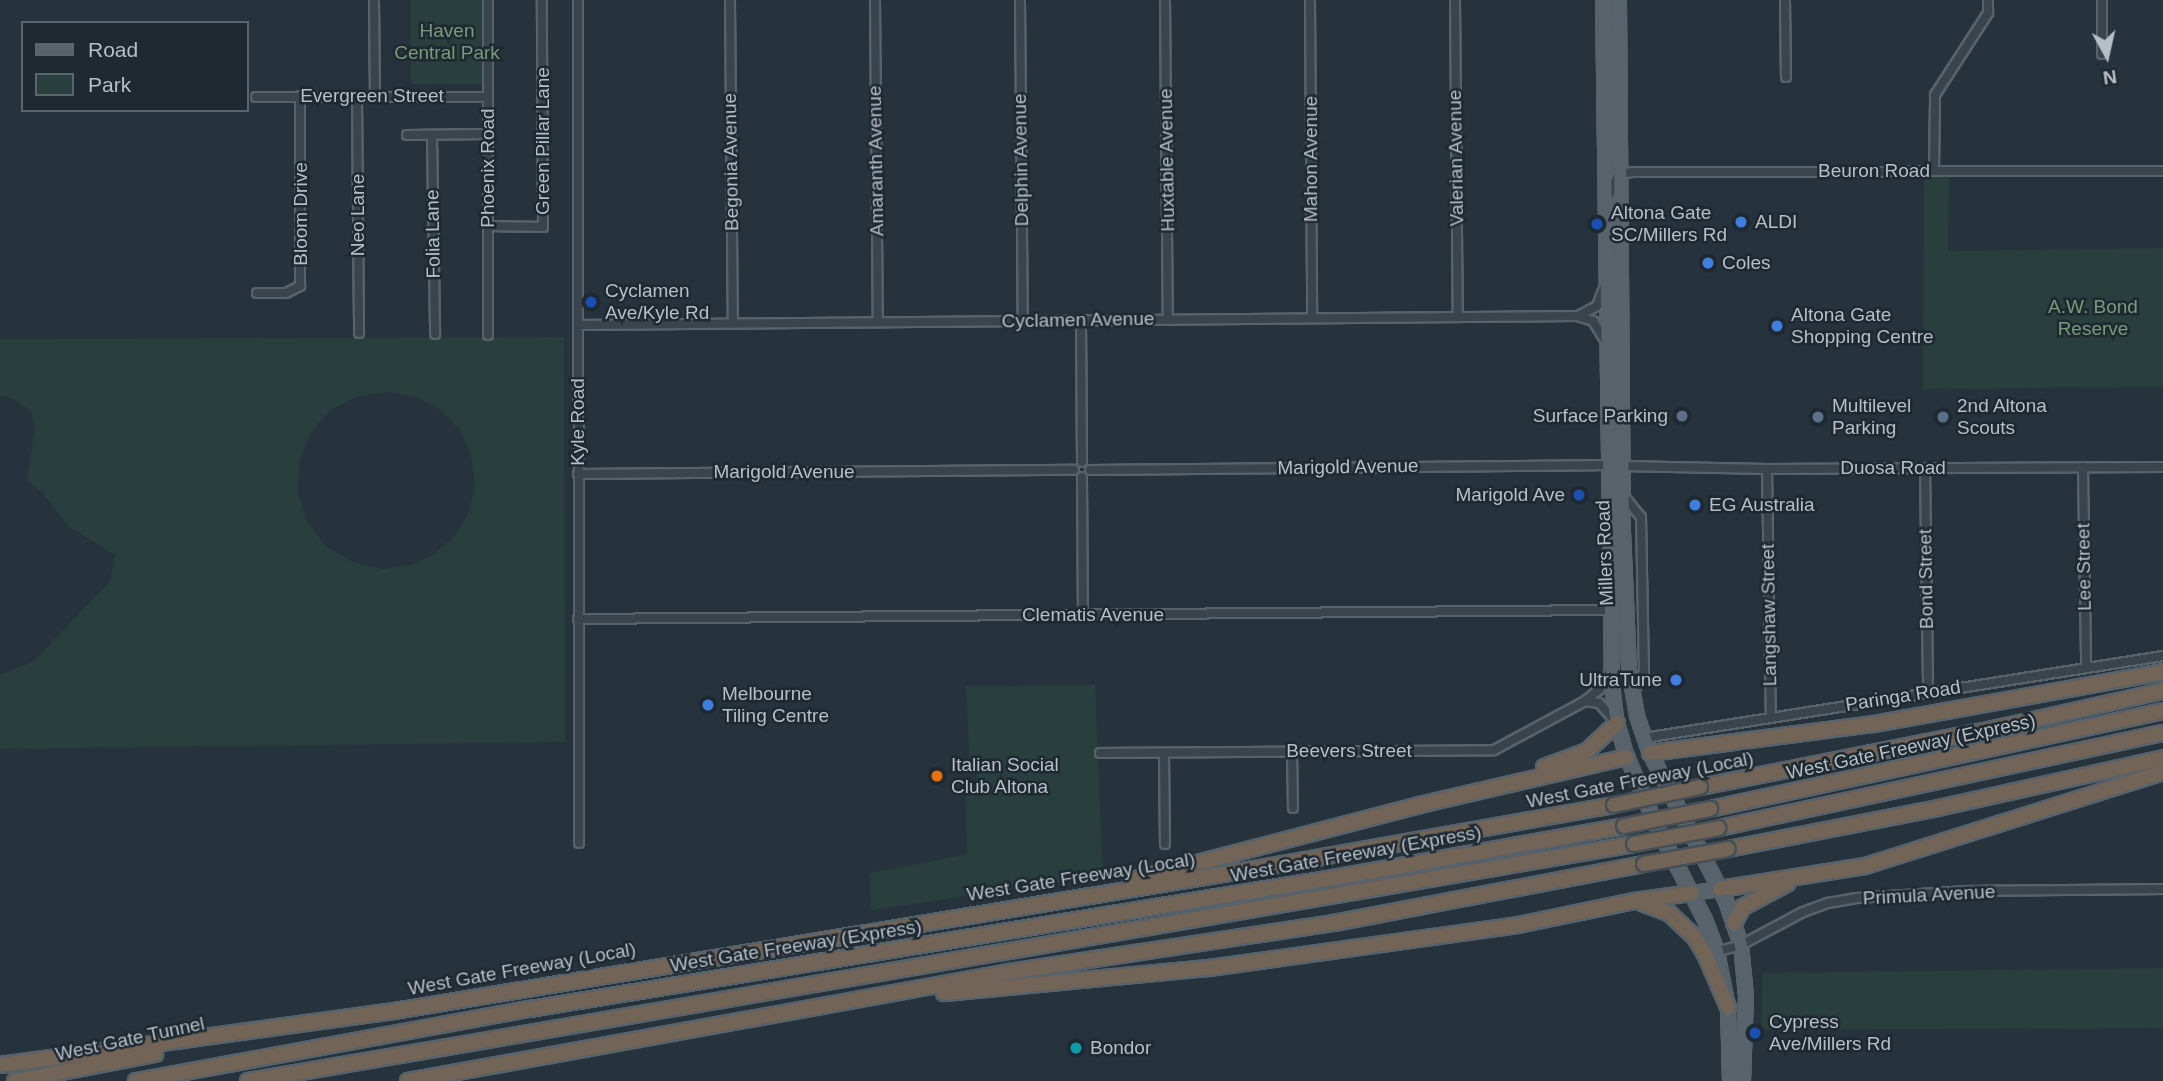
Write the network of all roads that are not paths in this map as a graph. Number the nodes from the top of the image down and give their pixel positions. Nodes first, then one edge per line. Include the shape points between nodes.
1 (374, 0) edge
2 (488, 0) edge
3 (542, 0) edge
4 (578, 0) edge
5 (730, 0) edge
6 (875, 0) edge
7 (1020, 0) edge
8 (1165, 0) edge
9 (1310, 0) edge
10 (1455, 0) edge
11 (1603, 0) edge
12 (1619, 0) edge
13 (1785, 0) edge
14 (1987, 0) edge
15 (2102, 0) edge
16 (2102, 54) dead end
17 (1786, 77) dead end
18 (300, 96) junction
19 (358, 96) junction
20 (375, 96) junction
21 (256, 97) dead end
22 (488, 97) junction
23 (488, 134) junction
24 (407, 135) dead end
25 (432, 135) junction
26 (1934, 171) junction
27 (2163, 171) edge
28 (1619, 174) junction
29 (1605, 205) junction
30 (488, 226) junction
31 (1605, 285) junction
32 (257, 293) dead end
33 (1577, 316) junction
34 (1458, 317) junction
35 (1312, 318) junction
36 (1168, 319) junction
37 (1023, 320) junction
38 (1081, 320) junction
39 (878, 322) junction
40 (733, 323) junction
41 (578, 325) junction
42 (359, 333) dead end
43 (435, 334) dead end
44 (488, 335) dead end
45 (1605, 340) junction
46 (1082, 462) junction
47 (1607, 465) junction
48 (1622, 466) junction
49 (2083, 467) junction
50 (2163, 467) edge
51 (1925, 468) junction
52 (1767, 469) junction
53 (1074, 470) junction
54 (1090, 470) junction
55 (578, 474) junction
56 (1082, 477) junction
57 (1623, 495) junction
58 (1608, 610) junction
59 (1083, 615) junction
60 (578, 619) junction
61 (2163, 656) edge
62 (2086, 667) junction
63 (1610, 671) junction
64 (2163, 672) edge
65 (1928, 691) junction
66 (2163, 691) edge
67 (1633, 694) junction
68 (1586, 701) junction
69 (2163, 711) edge
70 (1771, 718) junction
71 (1617, 723) junction
72 (2163, 733) edge
73 (1644, 738) junction
74 (1292, 752) junction
75 (1100, 753) dead end
76 (1164, 753) junction
77 (1650, 753) junction
78 (1627, 757) junction
79 (2163, 758) edge
80 (2163, 772) edge
81 (1419, 805) junction
82 (1293, 808) dead end
83 (579, 843) dead end
84 (1165, 844) dead end
85 (1798, 877) junction
86 (2163, 889) edge
87 (1720, 890) junction
88 (1692, 893) junction
89 (1053, 901) junction
90 (1634, 901) junction
91 (1734, 923) junction
92 (1741, 945) junction
93 (1711, 953) junction
94 (825, 1007) junction
95 (1728, 1007) joint
96 (253, 1032) junction
97 (0, 1065) edge
98 (15, 1081) edge
99 (136, 1081) edge
100 (248, 1081) edge
101 (408, 1081) edge
102 (1730, 1081) edge
103 (1743, 1081) edge

1 - 20 street
2 - 22 street, Phoenix Road
3 - 30 street, Green Pillar Lane via 543,227
4 - 41 street, Kyle Road
5 - 40 street, Begonia Avenue
6 - 39 street, Amaranth Avenue
7 - 37 street, Delphin Avenue
8 - 36 street, Huxtable Avenue
9 - 35 street, Mahon Avenue
10 - 34 street, Valerian Avenue
11 - 29 main road, Millers Road
12 - 28 main road, Millers Road
13 - 17 street
14 - 26 street via 1987,13 1934,95
15 - 16 street
18 - 19 street, Evergreen Street
18 - 21 street, Evergreen Street
18 - 32 street, Bloom Drive via 300,286 286,293
19 - 20 street, Evergreen Street
19 - 42 street, Neo Lane
20 - 22 street, Evergreen Street
22 - 23 street, Phoenix Road
23 - 25 street
23 - 30 street, Phoenix Road
24 - 25 street
25 - 43 street, Folia Lane
26 - 27 street, Beuron Road
26 - 28 street, Beuron Road
28 - 29 street
28 - 48 main road, Millers Road
29 - 31 main road, Millers Road
30 - 44 street, Phoenix Road
31 - 33 street via 1597,306
31 - 45 main road, Millers Road
33 - 34 street, Cyclamen Avenue
33 - 45 street via 1593,321
34 - 35 street, Cyclamen Avenue
35 - 36 street, Cyclamen Avenue
36 - 38 street, Cyclamen Avenue
37 - 38 street, Cyclamen Avenue
37 - 39 street, Cyclamen Avenue
38 - 46 street
39 - 40 street, Cyclamen Avenue
40 - 41 street, Cyclamen Avenue
41 - 55 street, Kyle Road
45 - 47 main road, Millers Road
46 - 53 street
46 - 54 street
47 - 48 main road
47 - 54 street, Marigold Avenue
47 - 58 main road, Millers Road
48 - 52 street, Duosa Road
48 - 57 main road, Millers Road
49 - 50 street, Duosa Road
49 - 51 street, Duosa Road
49 - 62 street, Lee Street
51 - 52 street, Duosa Road
51 - 65 street, Bond Street
52 - 70 street, Langshaw Street
53 - 55 street, Marigold Avenue
53 - 56 street
54 - 56 street
55 - 60 street, Kyle Road
56 - 59 street
57 - 67 main road, Millers Road
57 - 67 street via 1641,517 1644,672
58 - 59 street, Clematis Avenue
58 - 63 main road, Millers Road
59 - 60 street, Clematis Avenue
60 - 83 street, Kyle Road
61 - 62 street, Paringa Road
62 - 65 street, Paringa Road
63 - 68 street, Beevers Street via 1600,690
63 - 71 main road, Millers Road
64 - 77 highway via 1874,724
65 - 70 street, Paringa Road
66 - 89 highway, West Gate Freeway (Local), bridge via 1614,805
67 - 73 main road, Millers Road
68 - 71 street via 1599,703
68 - 74 street, Beevers Street via 1494,750
69 - 99 highway, West Gate Freeway (Express), bridge via 1710,809 1347,876 530,1009
70 - 73 street, Paringa Road
71 - 78 main road, Millers Road
71 - 81 highway via 1587,751
72 - 100 highway, West Gate Freeway (Express), bridge via 1634,844
73 - 77 main road, Millers Road
74 - 76 street, Beevers Street
74 - 82 street
75 - 76 street, Beevers Street
76 - 84 street
77 - 78 main road
77 - 87 main road, Millers Road
78 - 81 highway
78 - 88 main road, Millers Road
79 - 94 highway, bridge via 1951,805 1334,923 1009,972
80 - 85 highway via 1895,858
81 - 89 highway
85 - 87 highway
85 - 91 highway via 1743,907
86 - 92 street, Primula Avenue via 1967,891 1857,898 1803,912
87 - 88 main road
87 - 91 main road, Millers Road
88 - 90 highway
88 - 93 main road, Millers Road
89 - 96 highway, West Gate Freeway (Local)
90 - 93 highway via 1670,914
90 - 94 highway via 1518,925 1209,968
91 - 92 main road, Millers Road
92 - 93 street, Primula Avenue
92 - 103 main road, Millers Road via 1746,986
93 - 95 highway
94 - 101 highway
95 - 102 main road
96 - 97 highway, West Gate Freeway (Local)
96 - 98 highway, West Gate Tunnel

